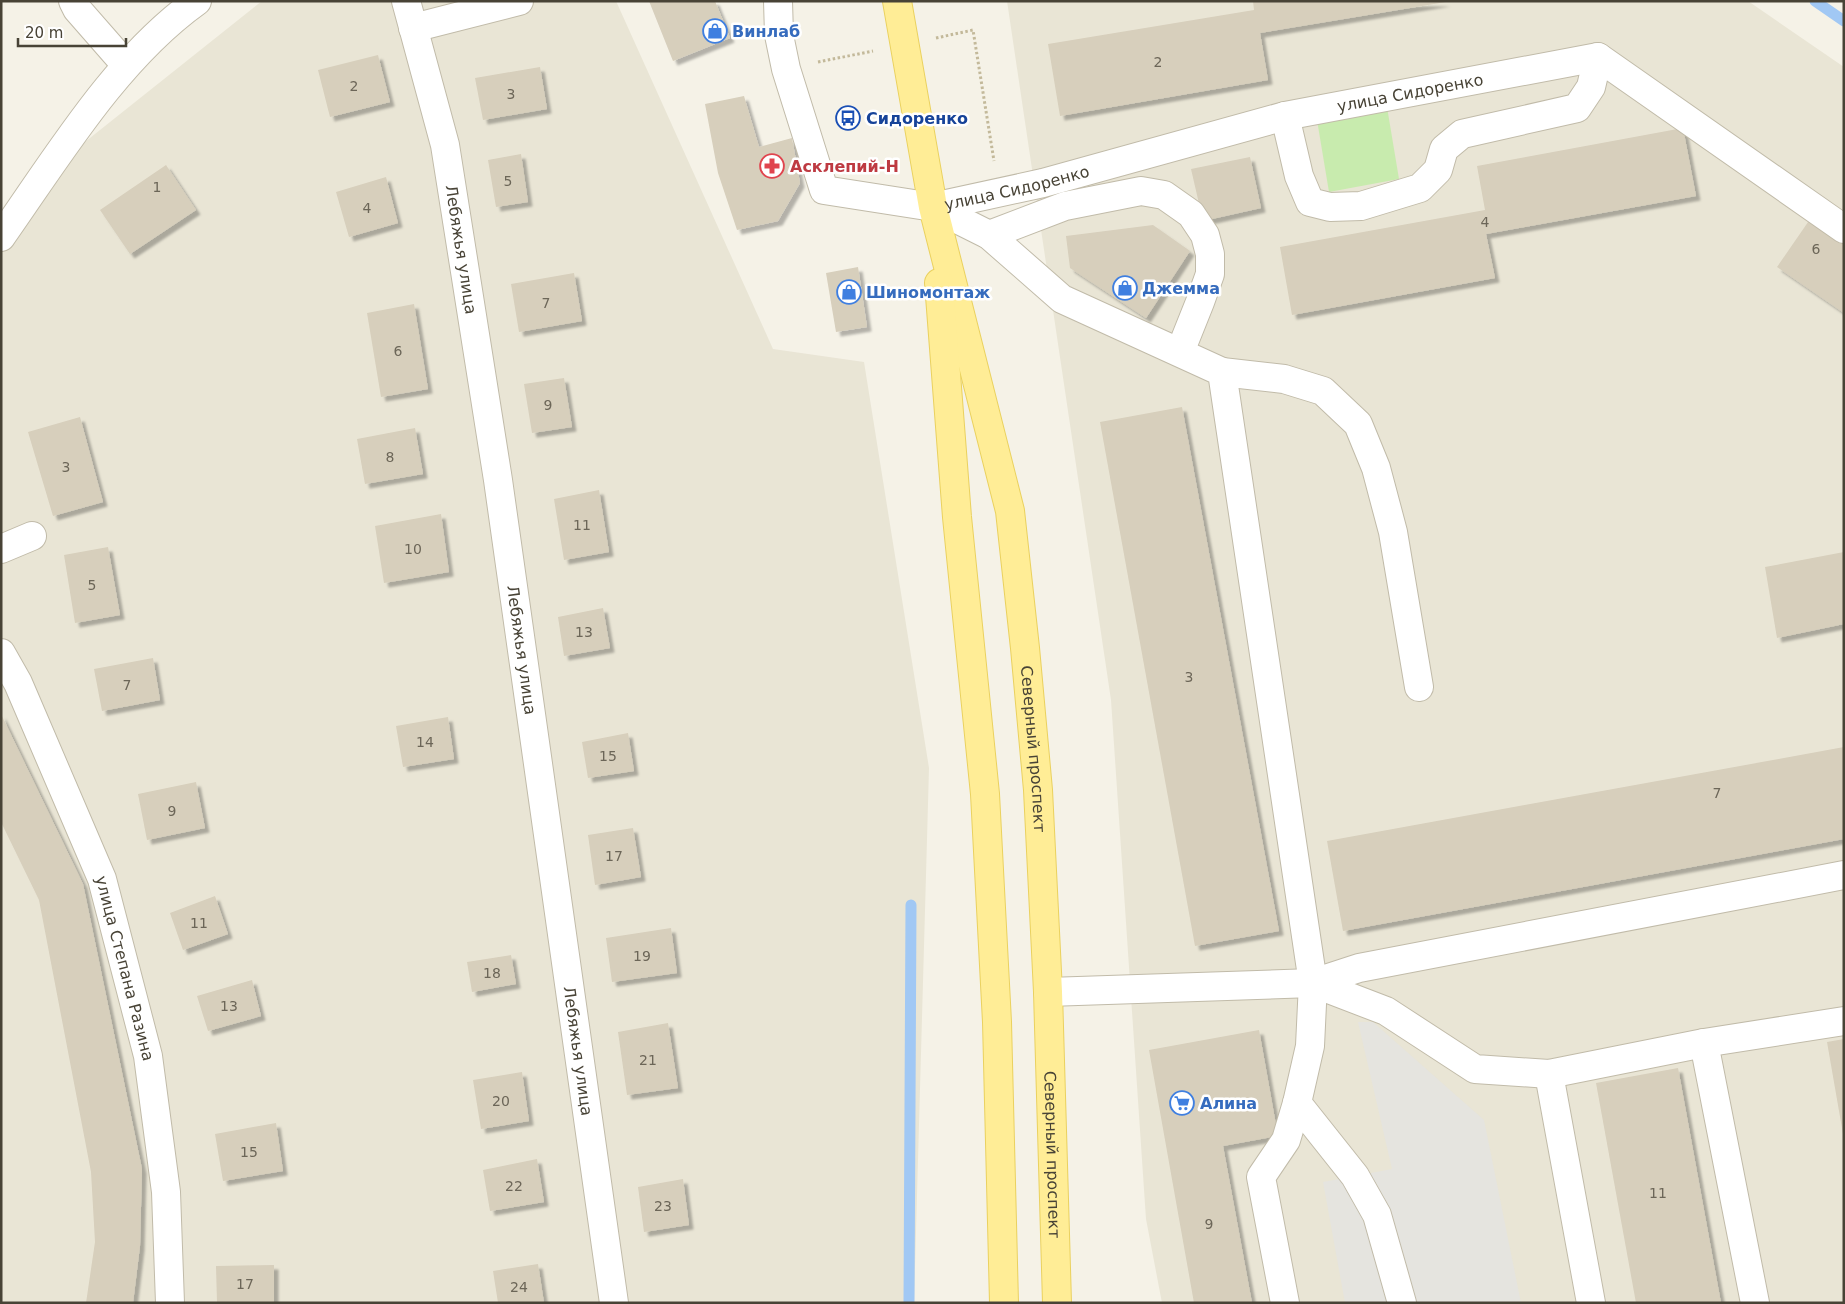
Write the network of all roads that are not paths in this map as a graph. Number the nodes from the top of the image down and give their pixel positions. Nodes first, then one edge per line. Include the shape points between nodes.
1 (73, 1) edge
2 (197, 1) edge
3 (406, 1) edge
4 (519, 1) edge
5 (778, 1) edge
6 (897, 1) edge
7 (413, 28) junction
8 (1598, 57) junction
9 (126, 66) junction
10 (1285, 116) junction
11 (933, 207) junction
12 (1844, 229) edge
13 (989, 235) junction
14 (1, 237) edge
15 (1180, 352) junction
16 (1222, 372) junction
17 (32, 536) dead end
18 (1, 549) edge
19 (1, 653) edge
20 (1419, 687) dead end
21 (1844, 875) edge
22 (1313, 983) junction
23 (1048, 992) junction
24 (1844, 1021) edge
25 (1704, 1043) junction
26 (1549, 1074) junction
27 (1297, 1103) junction
28 (170, 1303) edge
29 (614, 1303) edge
30 (1004, 1303) edge
31 (1057, 1303) edge
32 (1285, 1303) edge
33 (1402, 1303) edge
34 (1591, 1303) edge
35 (1754, 1303) edge

1 - 9 street
2 - 9 street
3 - 7 street, Лебяжья улица
4 - 7 street
5 - 11 street via 779,35 786,69 824,190
6 - 11 main road, Северный проспект
7 - 29 street, Лебяжья улица via 444,145 498,480
8 - 10 street, улица Сидоренко
8 - 10 street via 1591,87 1577,108 1462,134 1444,149 1438,170 1420,188 1361,206 1310,202 1298,176
8 - 12 street
9 - 14 street
10 - 11 street, улица Сидоренко via 1043,183
11 - 13 street
11 - 23 main road, Северный проспект via 1010,511 1038,790
11 - 30 main road, Северный проспект via 956,517 985,794 997,1032
13 - 15 street via 1062,299
13 - 15 street via 1065,206 1141,191 1164,195 1191,214 1206,235 1210,254 1210,274
15 - 16 street
16 - 20 street via 1284,379 1323,391 1358,424 1376,468 1393,532
16 - 22 street
17 - 18 street
19 - 28 street, улица Степана Разина via 18,683 102,879 139,1019 148,1056 166,1192
21 - 22 street via 1360,968
22 - 23 street
22 - 26 street via 1386,1012 1475,1069
22 - 27 street via 1310,1046
23 - 31 main road, Северный проспект
24 - 25 street
25 - 26 street
25 - 35 street
26 - 34 street
27 - 32 street via 1286,1140 1261,1177
27 - 33 street via 1355,1176 1377,1215

